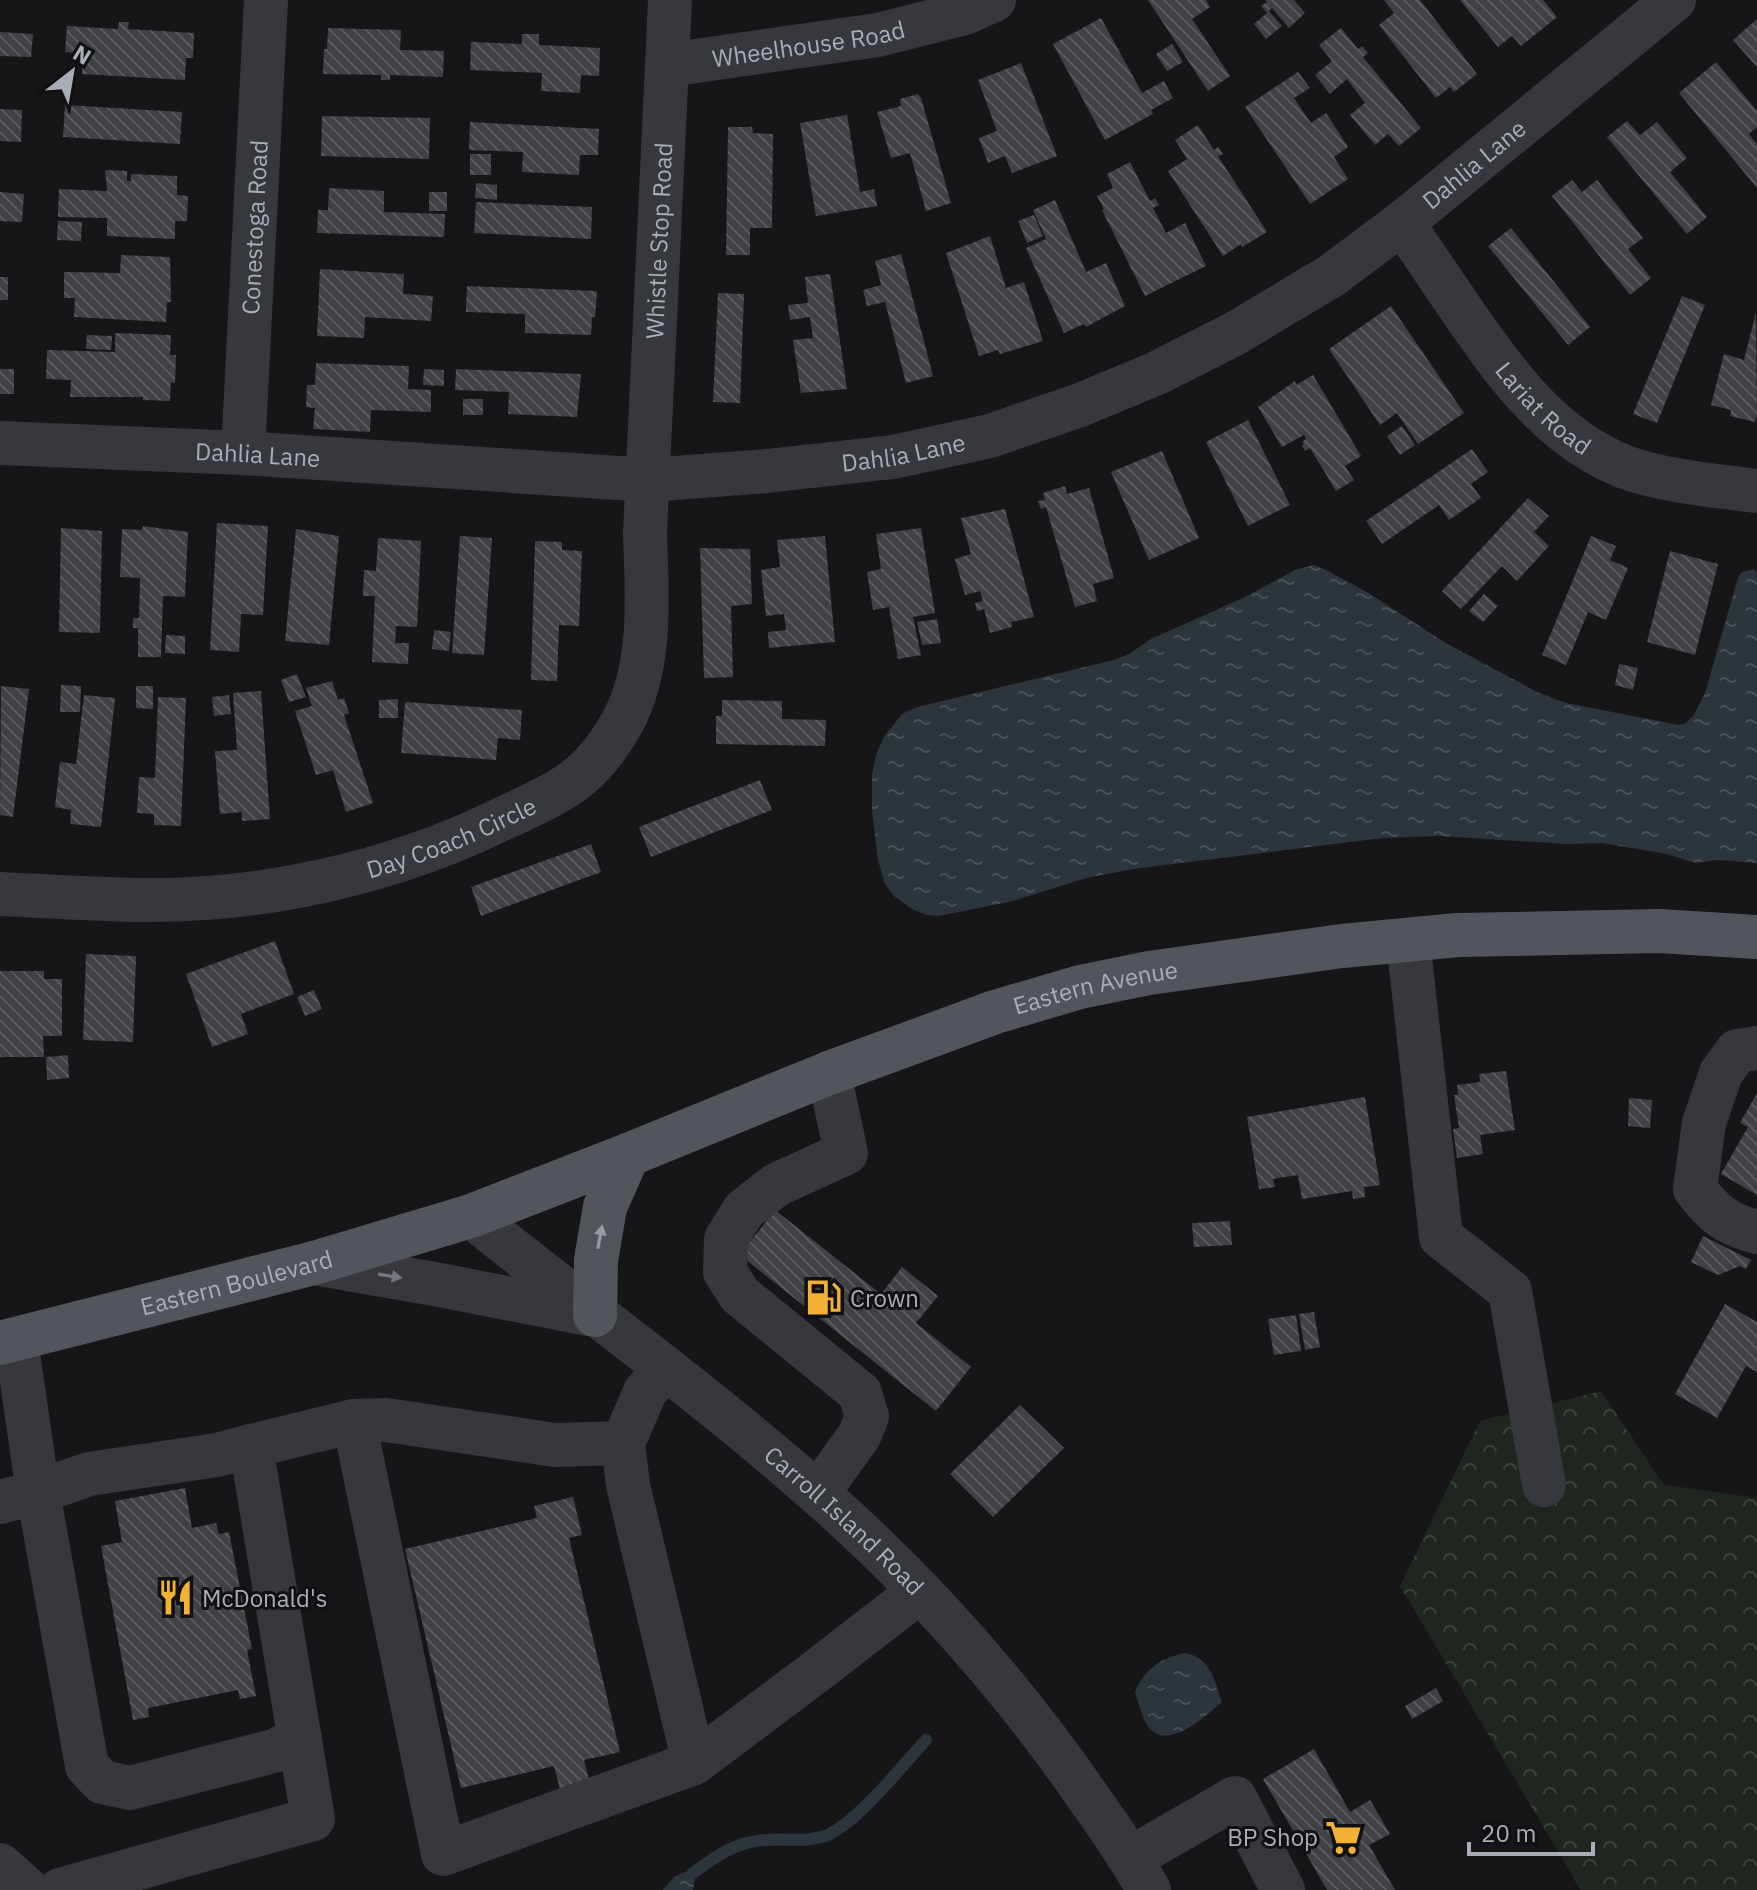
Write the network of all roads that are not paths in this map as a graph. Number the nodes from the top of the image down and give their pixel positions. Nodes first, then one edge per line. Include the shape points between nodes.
1 (266, 0) edge
2 (670, 0) edge
3 (994, 0) edge
4 (1674, 0) edge
5 (668, 65) junction
6 (1402, 223) junction
7 (0, 443) edge
8 (243, 453) junction
9 (649, 480) junction
10 (1757, 491) edge
11 (0, 894) edge
12 (1757, 937) edge
13 (1408, 940) junction
14 (1757, 1048) edge
15 (829, 1073) junction
16 (628, 1155) junction
17 (471, 1216) junction
18 (1757, 1232) edge
19 (314, 1263) junction
20 (595, 1315) junction
21 (8, 1341) edge
22 (665, 1368) junction
23 (354, 1421) junction
24 (623, 1443) junction
25 (251, 1446) junction
26 (1544, 1485) dead end
27 (818, 1493) junction
28 (19, 1497) edge
29 (920, 1591) junction
30 (300, 1737) junction
31 (694, 1763) junction
32 (0, 1865) edge
33 (1140, 1874) edge
34 (28, 1890) edge
35 (60, 1890) edge
36 (1283, 1890) edge

1 - 8 street, Conestoga Road
2 - 5 street, Whistle Stop Road
3 - 5 street, Wheelhouse Road via 965,13 878,35
4 - 6 street, Dahlia Lane
5 - 9 street, Whistle Stop Road
6 - 9 street, Dahlia Lane via 1331,276 1234,334 1080,405 990,436 893,457
6 - 10 street, Lariat Road via 1496,360 1558,427 1639,472
7 - 8 street, Dahlia Lane
8 - 9 street, Dahlia Lane
9 - 11 street, Day Coach Circle via 642,665 623,721 580,776 478,831 327,880 242,894 141,900
12 - 13 main road, Eastern Avenue via 1659,931
13 - 15 main road, Eastern Avenue via 1149,973 1080,987
13 - 26 street via 1441,1237 1510,1291
14 - 18 street via 1737,1051 1721,1073 1704,1123 1695,1189 1734,1226
15 - 16 main road, Eastern Avenue
15 - 27 street via 846,1153 776,1185 744,1210 726,1239 725,1261 725,1272 740,1295 860,1393 867,1417
16 - 17 main road, Eastern Avenue
20 -> 16 main road via 596,1260 605,1207
17 - 19 main road, Eastern Boulevard
17 - 20 street, Carroll Island Road
19 -> 20 street
19 - 21 main road, Eastern Boulevard
20 - 22 street, Carroll Island Road
21 - 28 street
22 - 24 street via 645,1392
22 - 27 street, Carroll Island Road
23 - 24 street via 386,1420 555,1445
23 - 25 street
23 - 31 street via 443,1854
24 - 31 street via 628,1485
25 - 28 street via 89,1474
25 - 30 street
27 - 29 street, Carroll Island Road
28 - 30 street via 87,1766 102,1782 130,1788 277,1750
29 - 31 street
29 - 33 street, Carroll Island Road via 1036,1725
30 - 35 street via 313,1819
32 - 34 street
33 - 36 street via 1235,1798

